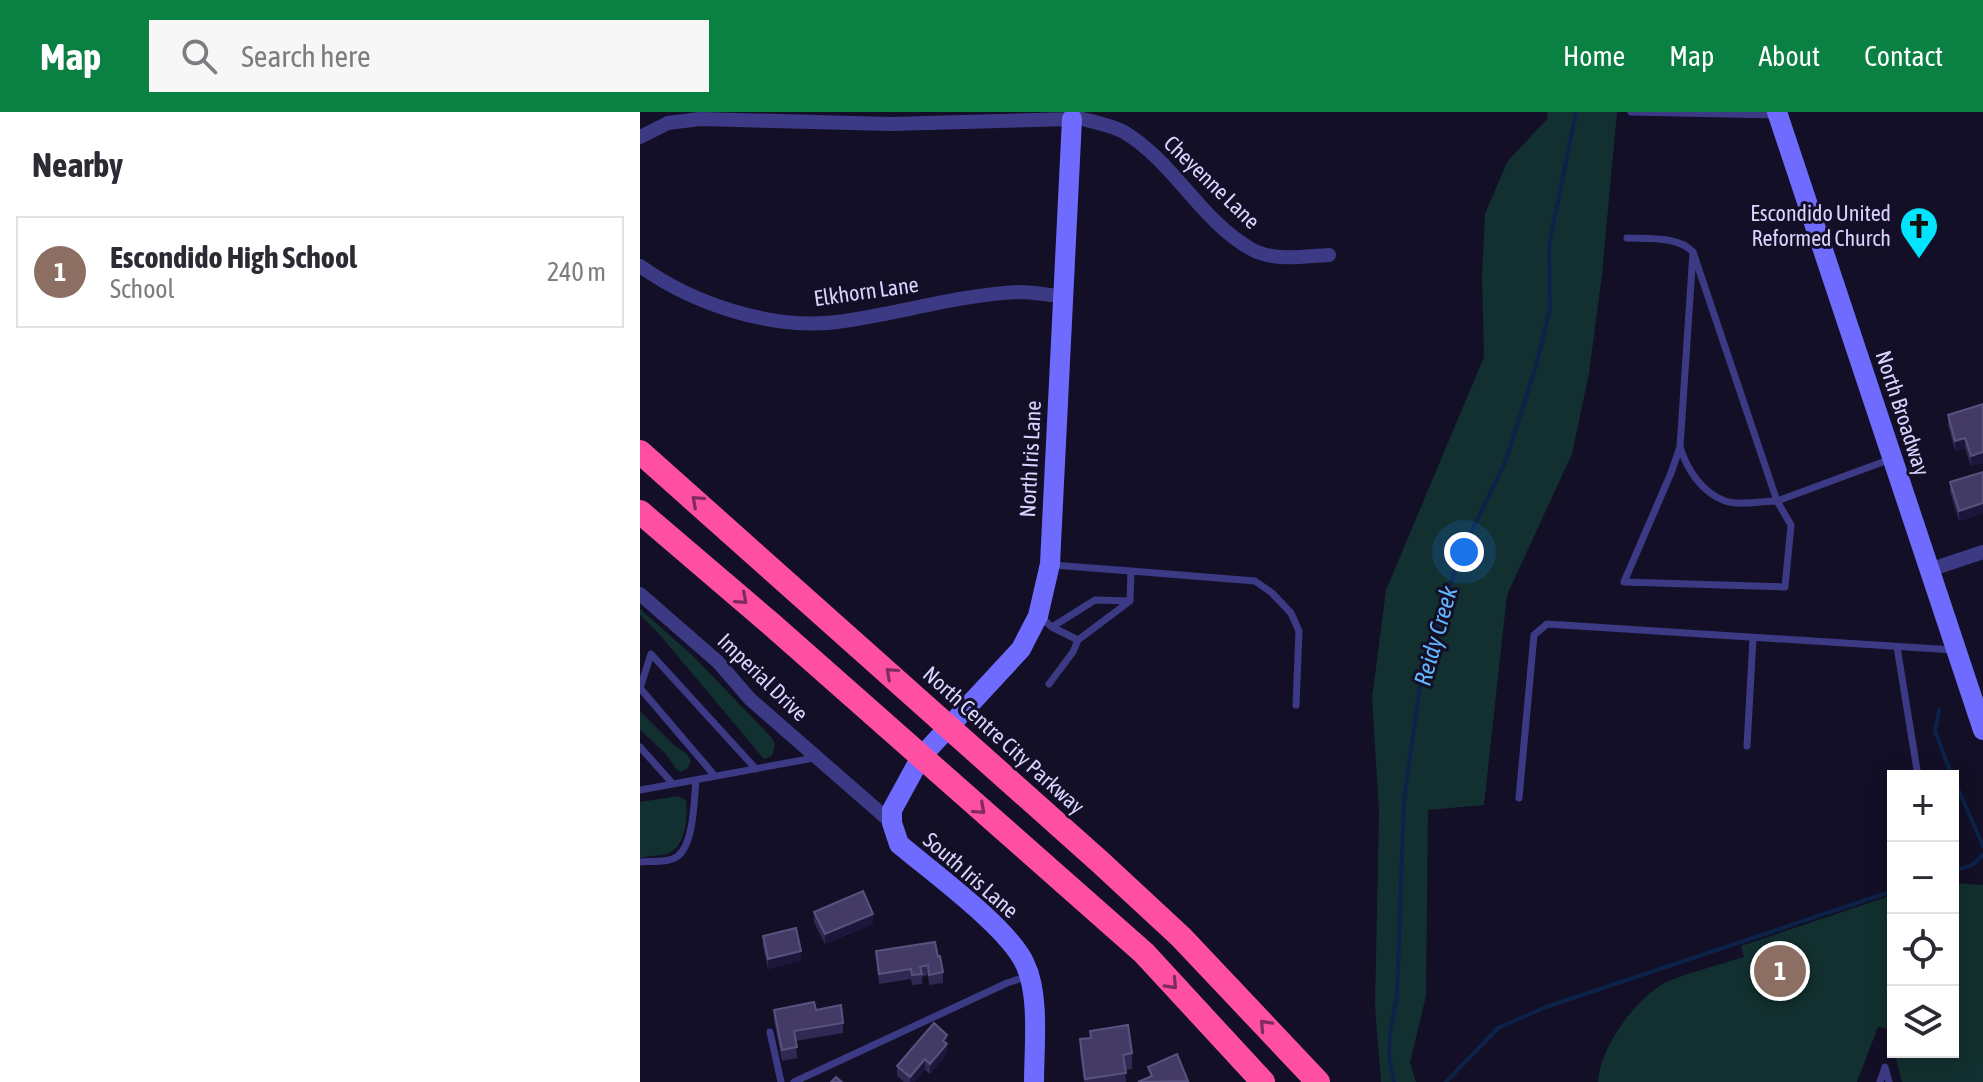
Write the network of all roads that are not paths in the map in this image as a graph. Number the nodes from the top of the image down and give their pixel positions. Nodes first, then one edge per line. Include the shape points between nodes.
1 (1631, 112) edge
2 (1778, 114) edge
3 (1071, 116) edge
4 (640, 137) edge
5 (1627, 238) dead end
6 (1693, 252) junction
7 (1329, 255) dead end
8 (640, 266) edge
9 (1061, 296) junction
10 (1680, 447) junction
11 (640, 452) edge
12 (1892, 458) junction
13 (1777, 501) junction
14 (640, 512) edge
15 (1983, 552) edge
16 (1050, 564) junction
17 (1929, 570) junction
18 (1131, 571) junction
19 (640, 594) edge
20 (1130, 601) junction
21 (1045, 621) junction
22 (1753, 638) junction
23 (1078, 640) junction
24 (1897, 647) junction
25 (1956, 650) junction
26 (1049, 684) dead end
27 (1296, 705) dead end
28 (949, 725) junction
29 (1983, 730) edge
30 (1747, 746) dead end
31 (640, 747) edge
32 (921, 757) junction
33 (816, 758) junction
34 (756, 769) junction
35 (1917, 770) edge
36 (715, 776) junction
37 (696, 780) junction
38 (673, 784) junction
39 (640, 790) edge
40 (1519, 798) dead end
41 (892, 823) junction
42 (640, 862) edge
43 (1028, 977) junction
44 (770, 1032) dead end
45 (781, 1082) edge
46 (794, 1082) edge
47 (1034, 1082) edge
48 (1263, 1082) edge
49 (1318, 1082) edge
50 (1880, 1082) edge
51 (1889, 1082) edge

1 - 2 lane
2 - 12 street, North Broadway
3 - 4 street, Cheyenne Lane via 891,124 700,119 668,123
3 - 7 street, Cheyenne Lane via 1122,131 1159,159 1218,223 1252,249 1279,257
3 - 9 street, North Iris Lane
5 - 6 lane via 1675,242
6 - 10 lane
6 - 13 lane
8 - 9 street, Elkhorn Lane via 662,282 735,313 797,322 834,322 983,295
9 - 16 street, North Iris Lane
10 - 13 lane via 1687,469 1725,501
10 - 13 lane via 1624,582 1785,587 1791,525
28 -> 11 highway, North Centre City Parkway
12 - 13 lane
12 - 17 street, North Broadway
14 -> 32 highway
15 - 17 street
16 - 18 lane
16 - 21 street, North Iris Lane
17 - 25 street, North Broadway
18 - 20 lane
18 - 27 lane via 1255,581 1272,593 1299,631
19 - 33 street, Imperial Drive
20 - 21 lane via 1095,600
20 - 23 lane
21 - 23 lane
21 - 28 street, North Iris Lane
22 - 24 lane
22 - 30 lane
22 - 40 lane via 1547,624 1534,635
23 - 26 lane
24 - 25 lane
24 - 35 lane
25 - 29 street, North Broadway
28 - 32 street, North Iris Lane
49 -> 28 highway, North Centre City Parkway via 1181,937
31 - 38 lane
32 - 41 street via 892,810
32 -> 48 highway via 1144,953
33 - 34 lane
33 - 41 street, Imperial Drive
34 - 36 lane
34 - 36 lane via 651,654 640,688
36 - 37 lane
37 - 38 lane
37 - 42 lane via 688,843 678,857
38 - 39 lane
41 - 43 street, South Iris Lane via 899,844 1004,934 1026,965
43 - 46 lane
43 - 47 street, South Iris Lane via 1033,993
44 - 45 lane
50 - 51 lane via 1885,1067

